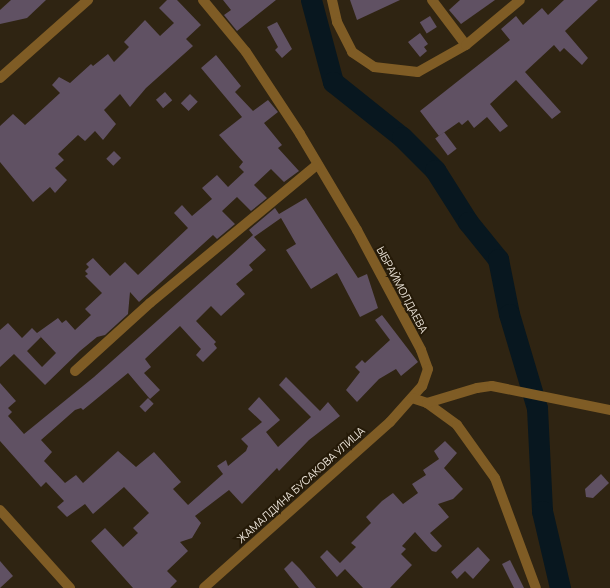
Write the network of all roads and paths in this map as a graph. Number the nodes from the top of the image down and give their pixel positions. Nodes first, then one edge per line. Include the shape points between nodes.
1 (88, 0) edge
2 (203, 0) edge
3 (332, 0) edge
4 (432, 0) edge
5 (520, 0) edge
6 (466, 45) junction
7 (0, 78) edge
8 (317, 165) junction
9 (75, 371) dead end
10 (412, 398) junction
11 (427, 403) junction
12 (610, 410) edge
13 (0, 510) edge
14 (70, 588) edge
15 (204, 588) edge
16 (536, 588) edge

1 - 7 street
2 - 8 street, ЫБРАЙМОЛДАЕВА via 246,52 300,134
3 - 6 street via 337,22 352,52 374,67 418,72
4 - 6 street
5 - 6 street
8 - 9 street via 156,298
8 - 10 street, ЫБРАЙМОЛДАЕВА via 357,230 426,360 426,376
10 - 11 street
10 - 15 street, ЖАМАЛДИНА БУСАКОВА УЛИЦА via 390,422
11 - 12 street via 476,388 492,386
11 - 16 street via 457,425 496,478
13 - 14 street

